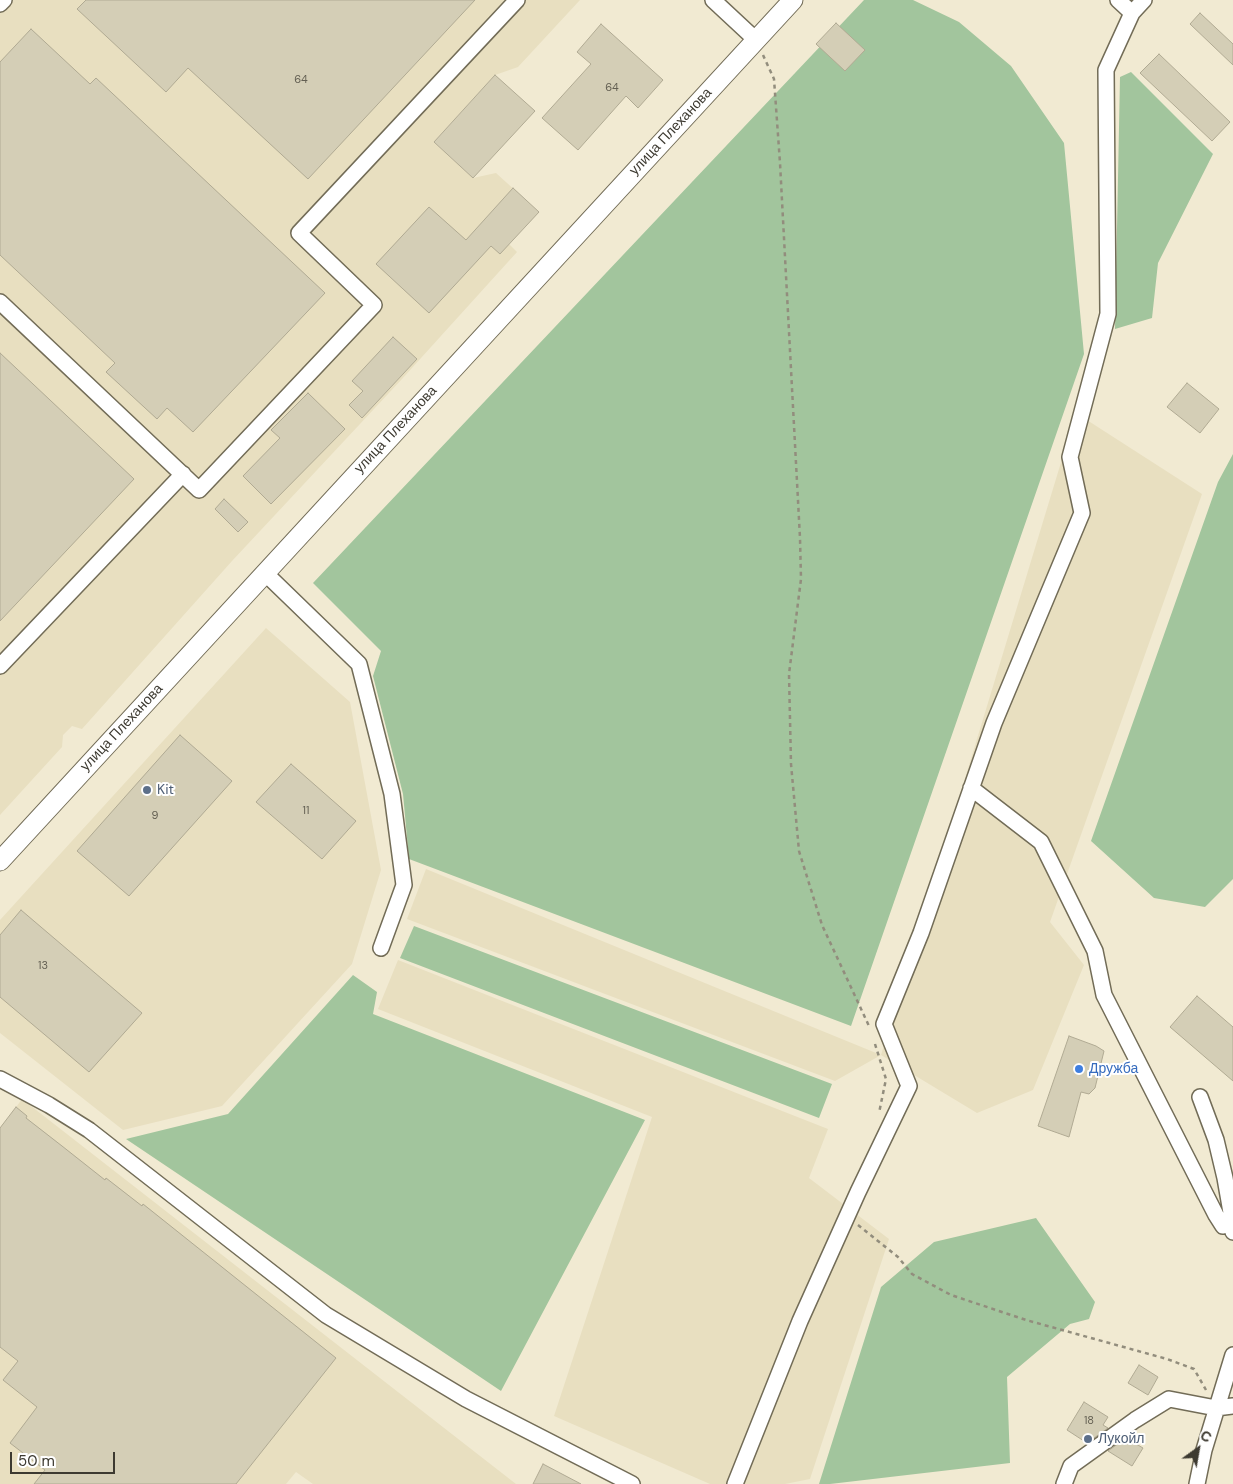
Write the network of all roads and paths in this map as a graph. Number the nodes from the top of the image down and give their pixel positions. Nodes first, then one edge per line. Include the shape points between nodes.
1 (4, 0) edge
2 (517, 0) edge
3 (713, 0) edge
4 (793, 0) edge
5 (1118, 0) edge
6 (1144, 0) edge
7 (0, 4) edge
8 (1132, 13) junction
9 (756, 40) junction
10 (0, 302) edge
11 (183, 474) junction
12 (265, 573) junction
13 (0, 666) edge
14 (971, 788) junction
15 (0, 861) edge
16 (381, 948) dead end
17 (870, 1029) dead end
18 (873, 1037) dead end
19 (0, 1079) edge
20 (1200, 1097) dead end
21 (879, 1116) dead end
22 (848, 1214) junction
23 (1232, 1224) edge
24 (1233, 1232) edge
25 (1233, 1355) edge
26 (1233, 1406) edge
27 (1216, 1408) junction
28 (632, 1484) edge
29 (735, 1484) edge
30 (1064, 1484) edge
31 (1197, 1484) edge

1 - 7 street
2 - 11 street via 299,233 374,305 200,490
3 - 9 street
4 - 9 main road, улица Плеханова
5 - 8 street
6 - 8 street
8 - 14 street via 1106,70 1108,314 1070,457 1082,513 994,723
9 - 12 main road, улица Плеханова
9 - 17 path via 774,79 781,172 800,538 801,578 789,674 791,764 799,851 822,925
10 - 11 street
11 - 13 street
12 - 15 main road, улица Плеханова
12 - 16 street via 359,664 392,794 404,885
14 - 22 street via 921,933 884,1024 909,1086
14 - 23 street via 1041,842 1095,951 1104,995 1216,1214 1223,1226
18 - 21 path via 886,1079
19 - 28 street via 89,1130 326,1315 466,1399
20 - 23 street via 1216,1140
22 - 27 path via 898,1257 912,1274 951,1295 1194,1369
22 - 29 street via 800,1322
23 - 24 street
25 - 27 street
26 - 27 street
27 - 30 street via 1169,1399 1071,1466
27 - 31 street

